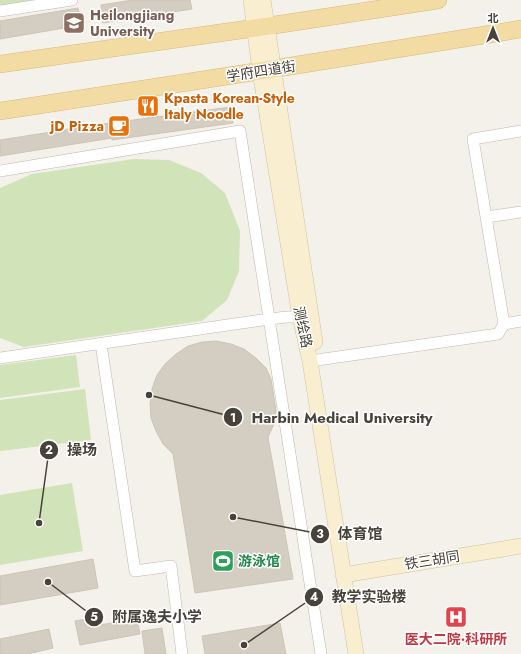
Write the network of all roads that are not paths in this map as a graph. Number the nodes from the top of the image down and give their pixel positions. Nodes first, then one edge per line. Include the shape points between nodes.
1 (72, 0) edge
2 (251, 0) edge
3 (263, 0) edge
4 (438, 0) edge
5 (0, 11) edge
6 (261, 27) junction
7 (521, 29) edge
8 (0, 64) edge
9 (267, 70) junction
10 (0, 111) edge
11 (521, 131) edge
12 (0, 171) edge
13 (521, 212) edge
14 (486, 217) junction
15 (300, 317) junction
16 (269, 319) junction
17 (521, 321) edge
18 (504, 324) junction
19 (101, 344) junction
20 (0, 358) edge
21 (314, 360) junction
22 (521, 546) edge
23 (346, 574) junction
24 (182, 654) edge
25 (321, 654) edge
26 (356, 654) edge
27 (361, 654) edge

1 - 5 street
2 - 6 main road, 测绘路
3 - 6 main road, 测绘路
4 - 6 main road
6 - 8 main road
6 - 9 main road, 测绘路
7 - 9 main road, 学府四道街
9 - 10 main road, 学府四道街
9 - 15 main road, 测绘路
9 - 21 main road, 测绘路
11 - 14 street via 474,139
12 - 16 street via 240,131
13 - 14 street
14 - 18 street
15 - 16 street
15 - 21 main road, 测绘路
16 - 19 street
16 - 25 street
17 - 18 street
18 - 21 street via 498,334
19 - 20 street
19 - 24 street via 135,571 171,566
21 - 23 main road, 测绘路
22 - 23 main road, 铁三胡同
23 - 26 main road, 测绘路
23 - 27 main road, 测绘路

